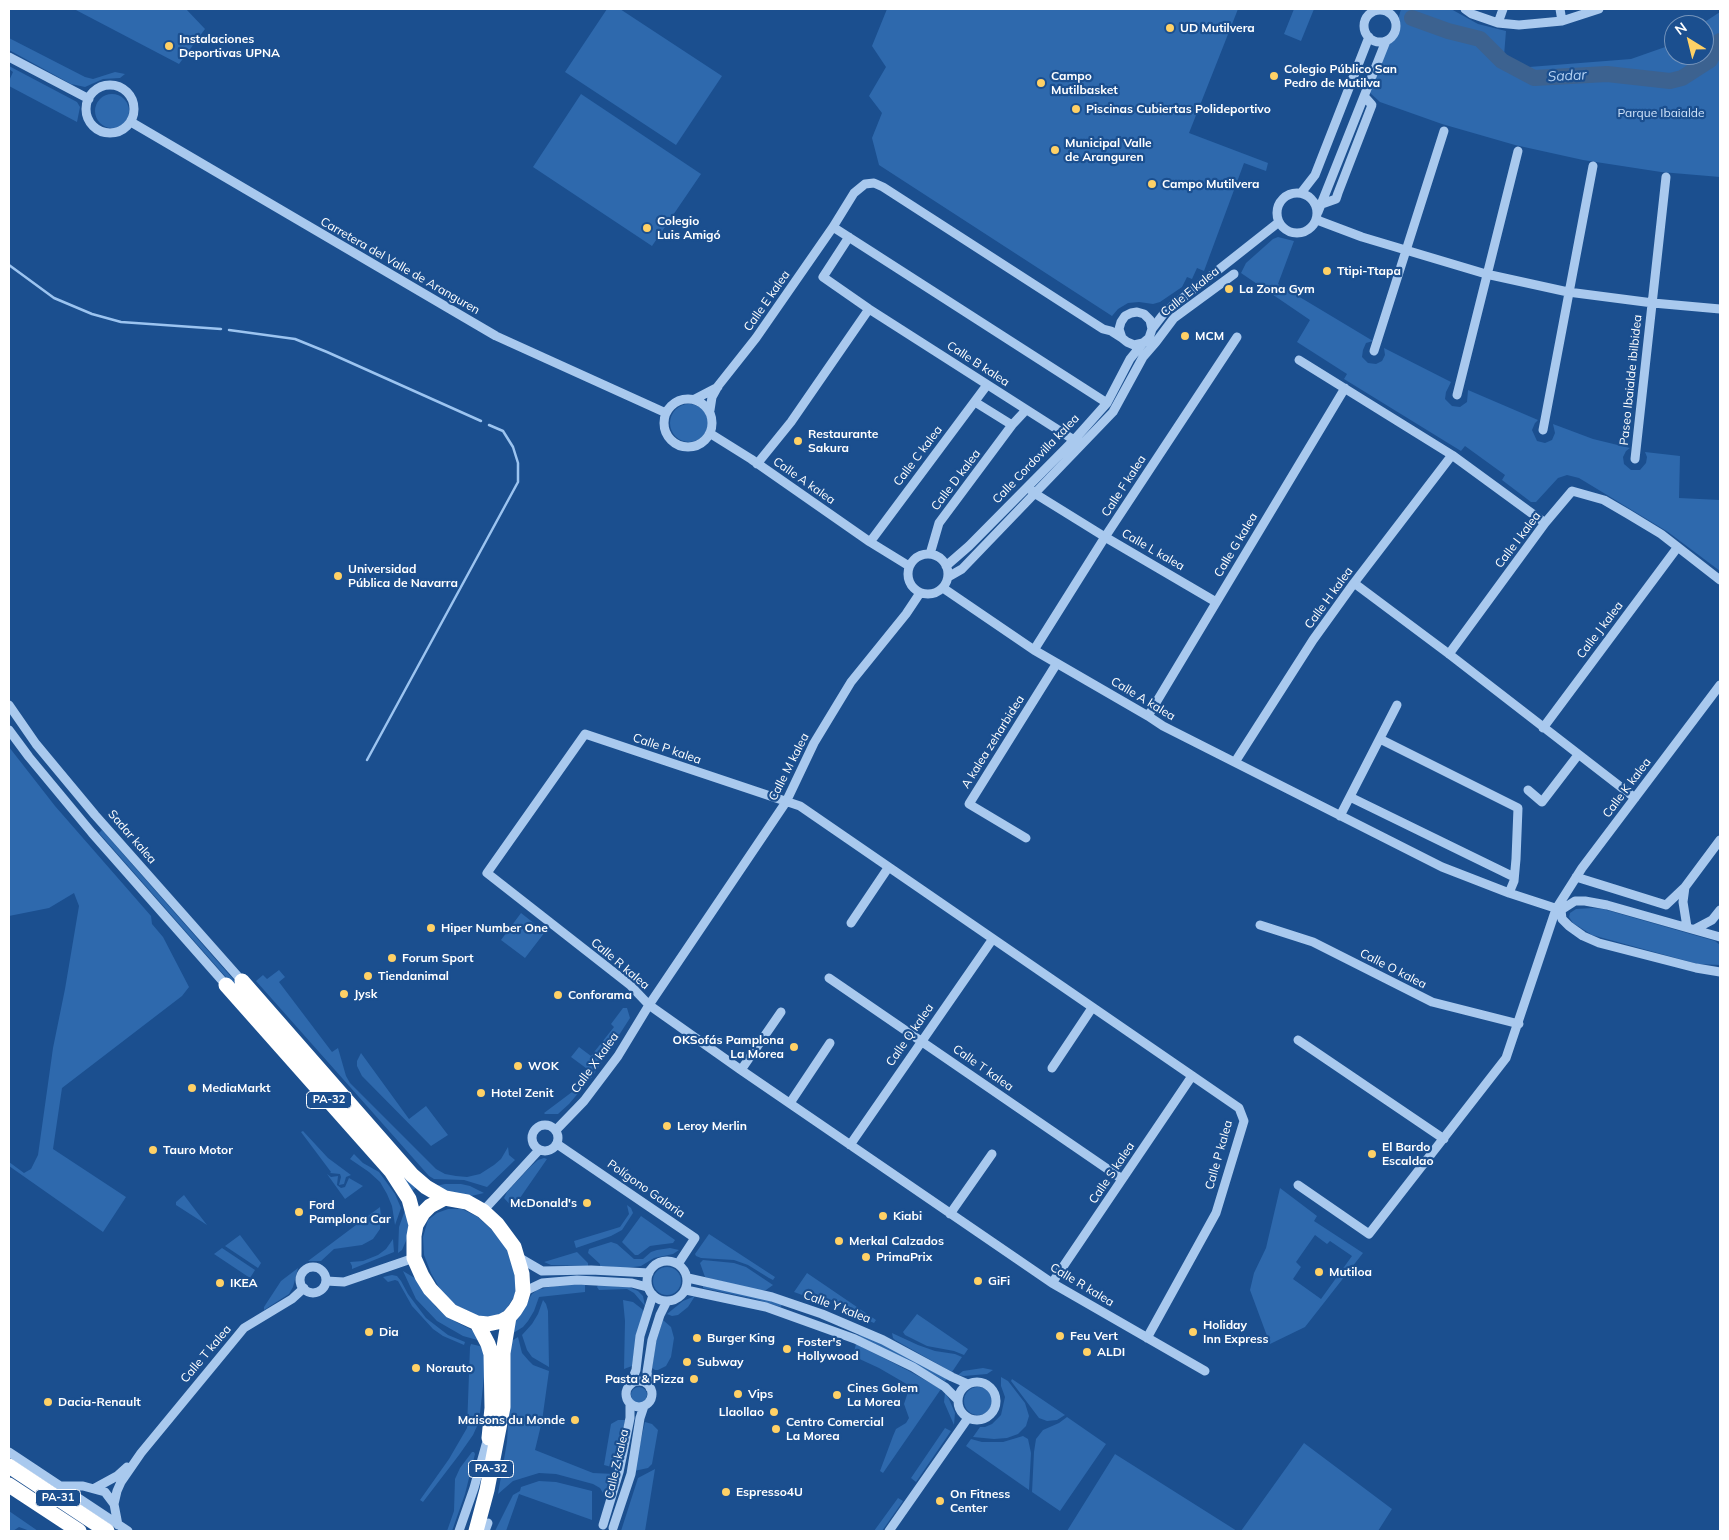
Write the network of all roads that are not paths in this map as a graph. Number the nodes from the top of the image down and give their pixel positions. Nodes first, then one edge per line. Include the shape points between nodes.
1 (1396, 9) edge
2 (1464, 9) edge
3 (1503, 9) edge
4 (1560, 9) edge
5 (1599, 9) edge
6 (1380, 10) edge
7 (1368, 12) edge
8 (1395, 19) junction
9 (1562, 21) junction
10 (1498, 23) junction
11 (1369, 37) junction
12 (1386, 41) junction
13 (9, 57) edge
14 (89, 99) junction
15 (131, 122) junction
16 (1444, 131) dead end
17 (1518, 151) dead end
18 (1592, 166) dead end
19 (1666, 177) dead end
20 (1301, 193) junction
21 (1319, 212) junction
22 (1278, 222) junction
23 (832, 227) junction
24 (849, 238) junction
25 (1406, 251) junction
26 (1234, 274) dead end
27 (1486, 274) junction
28 (1568, 292) junction
29 (1653, 303) junction
30 (869, 309) junction
31 (1720, 309) edge
32 (1164, 312) junction
33 (1146, 316) junction
34 (1090, 321) junction
35 (1121, 322) junction
36 (1152, 329) junction
37 (1237, 337) dead end
38 (1125, 340) junction
39 (1143, 343) junction
40 (1374, 352) dead end
41 (1130, 360) junction
42 (1299, 360) dead end
43 (987, 385) junction
44 (718, 386) junction
45 (1345, 388) junction
46 (1457, 395) dead end
47 (695, 399) junction
48 (975, 402) junction
49 (1107, 403) junction
50 (710, 410) junction
51 (1026, 410) junction
52 (666, 413) junction
53 (1012, 426) junction
54 (1543, 430) dead end
55 (711, 434) junction
56 (1074, 440) junction
57 (1452, 455) junction
58 (1635, 459) dead end
59 (757, 464) junction
60 (1031, 490) junction
61 (1545, 523) junction
62 (1105, 537) junction
63 (870, 542) junction
64 (1678, 548) junction
65 (930, 554) junction
66 (909, 566) junction
67 (946, 566) junction
68 (948, 577) junction
69 (1720, 580) edge
70 (1354, 583) junction
71 (942, 588) junction
72 (920, 593) junction
73 (1216, 602) junction
74 (1034, 650) junction
75 (1449, 654) junction
76 (1057, 663) junction
77 (1720, 685) edge
78 (9, 705) edge
79 (1397, 705) dead end
80 (1148, 716) junction
81 (1543, 728) junction
82 (9, 730) edge
83 (1380, 739) junction
84 (1578, 755) junction
85 (1235, 762) junction
86 (1528, 790) dead end
87 (1350, 797) junction
88 (1634, 798) junction
89 (786, 802) junction
90 (1340, 816) junction
91 (103, 823) junction
92 (92, 833) junction
93 (1026, 838) dead end
94 (1720, 840) edge
95 (888, 868) junction
96 (487, 872) joint
97 (1514, 877) junction
98 (1576, 877) junction
99 (1685, 887) junction
100 (1509, 893) junction
101 (1559, 909) junction
102 (1720, 910) edge
103 (851, 923) dead end
104 (1260, 925) dead end
105 (1691, 928) junction
106 (1720, 938) edge
107 (992, 940) junction
108 (1720, 972) edge
109 (829, 978) dead end
110 (242, 981) joint
111 (226, 984) joint
112 (649, 1005) junction
113 (1092, 1008) junction
114 (781, 1012) dead end
115 (1518, 1024) junction
116 (1298, 1040) dead end
117 (922, 1041) junction
118 (830, 1043) dead end
119 (1052, 1068) dead end
120 (741, 1070) junction
121 (1192, 1076) junction
122 (790, 1104) junction
123 (556, 1130) junction
124 (1444, 1139) junction
125 (557, 1144) junction
126 (850, 1145) junction
127 (539, 1150) junction
128 (992, 1154) dead end
129 (1122, 1179) junction
130 (1298, 1185) dead end
131 (446, 1198) junction
132 (483, 1211) junction
133 (950, 1214) junction
134 (416, 1225) junction
135 (518, 1257) junction
136 (414, 1258) junction
137 (678, 1264) junction
138 (649, 1273) junction
139 (688, 1278) junction
140 (326, 1281) junction
141 (1052, 1283) junction
142 (647, 1287) junction
143 (304, 1288) junction
144 (686, 1290) junction
145 (523, 1292) junction
146 (653, 1295) junction
147 (667, 1301) junction
148 (509, 1317) junction
149 (477, 1323) junction
150 (1147, 1338) junction
151 (1204, 1371) dead end
152 (968, 1384) junction
153 (630, 1385) junction
154 (650, 1388) junction
155 (958, 1400) junction
156 (630, 1403) junction
157 (644, 1406) junction
158 (968, 1418) junction
159 (490, 1431) junction
160 (9, 1452) edge
161 (141, 1453) junction
162 (9, 1466) edge
163 (9, 1485) edge
164 (60, 1486) junction
165 (95, 1488) junction
166 (28, 1498) junction
167 (114, 1504) junction
168 (603, 1525) dead end
169 (113, 1528) edge
170 (483, 1528) edge
171 (614, 1528) dead end
172 (66, 1531) edge
173 (79, 1531) edge
174 (128, 1531) edge
175 (459, 1531) edge
176 (469, 1531) edge
177 (889, 1531) edge

1 - 8 street
2 - 10 street
3 - 10 street
4 - 9 street
5 - 9 street
6 - 7 street
6 - 8 street
7 - 11 street via 1365,31
8 - 12 street via 1396,30
9 - 10 street via 1519,26
11 - 12 street via 1377,42
11 - 20 street via 1315,175
12 - 21 street
13 - 14 street
14 - 15 street via 87,114 90,122 101,132 115,133
14 - 15 street via 104,86 123,89 134,107
15 - 52 street, Carretera del Valle de Aranguren via 496,336
16 - 25 street
17 - 27 street
18 - 28 street
19 - 29 street, Paseo Ibaialde ibilbidea
20 - 21 street via 1311,198
20 - 22 street via 1292,193 1283,199 1277,208
21 - 22 street via 1308,231 1300,233 1284,229
21 - 25 street, Paseo Ibaialde ibilbidea
22 - 32 street
23 - 24 street
23 - 34 street, Calle E kalea via 854,193 865,184 874,183
23 - 44 street, Calle E kalea via 756,338
24 - 30 street, Calle B kalea via 823,277
24 - 49 street
25 - 27 street, Paseo Ibaialde ibilbidea
25 - 40 street
26 - 60 street, Calle E kalea via 1174,318 1143,356 1113,412
27 - 28 street, Paseo Ibaialde ibilbidea
27 - 46 street
28 - 29 street, Paseo Ibaialde ibilbidea
28 - 54 street
29 - 31 street, Paseo Ibaialde ibilbidea
29 - 58 street, Paseo Ibaialde ibilbidea
30 - 43 street, Calle B kalea
30 - 59 street via 791,422
32 - 33 street
32 - 36 street
33 - 35 street via 1131,313
33 - 36 street
34 - 35 street, Calle E kalea via 1109,326
34 - 38 street, Calle E kalea
35 - 38 street via 1119,329
36 - 39 street
37 - 62 street, Calle F kalea
38 - 39 street via 1134,345
38 - 41 street
39 - 41 street, Calle Cordovilla kalea
41 - 49 street, Calle Cordovilla kalea
42 - 45 street
43 - 48 street, Calle C kalea
43 - 51 street, Calle B kalea
44 - 47 street
44 - 50 street
45 - 57 street
45 - 73 street, Calle G kalea
47 - 50 street
47 - 52 street via 683,399
48 - 53 street
48 - 63 street, Calle C kalea
49 - 56 street, Calle Cordovilla kalea
50 - 55 street
51 - 53 street, Calle D kalea
51 - 56 street, Calle B kalea
52 - 55 street via 663,425 674,444 686,448 701,444
53 - 65 street, Calle D kalea via 939,523
55 - 59 street, Calle A kalea
56 - 60 street, Calle Cordovilla kalea
57 - 61 street
57 - 70 street, Calle H kalea
59 - 63 street, Calle A kalea
60 - 62 street, Calle L kalea
60 - 67 street, Calle Cordovilla kalea
60 - 68 street, Calle E kalea via 962,569
61 - 64 street, Calle I kalea via 1572,491 1604,500
61 - 75 street, Calle I kalea
62 - 73 street, Calle L kalea
62 - 74 street, Calle F kalea
63 - 66 street, Calle A kalea
64 - 69 street
64 - 81 street, Calle J kalea
65 - 66 street via 921,555
65 - 67 street via 937,556
66 - 72 street via 910,585
67 - 68 street
68 - 71 street
70 - 75 street
70 - 85 street, Calle H kalea via 1313,640
71 - 72 street via 932,594
71 - 74 street, Calle A kalea
72 - 89 street, Calle M kalea via 851,682 814,743
73 - 80 street, Calle G kalea
74 - 76 street, Calle A kalea
75 - 81 street
76 - 80 street, Calle A kalea
76 - 93 street, A kalea zeharbidea via 969,804
77 - 88 street, Calle K kalea
78 - 91 street, Sadar kalea via 36,744
79 - 83 street
80 - 85 street, Calle A kalea
81 - 84 street
82 - 92 street
83 - 87 street
83 - 97 street via 1518,808
84 - 86 street via 1542,802
84 - 88 street
85 - 90 street, Calle A kalea
87 - 90 street
87 - 97 street
88 - 98 street, Calle K kalea
89 - 95 street, Calle P kalea via 800,806
89 - 96 street, Calle P kalea via 584,734
89 - 112 street, Calle M kalea
90 - 100 street, Calle A kalea via 1442,867
91 - 92 street
91 - 110 street, Sadar kalea
92 - 111 street
94 - 99 street
95 - 103 street
95 - 107 street, Calle P kalea
96 - 112 street, Calle R kalea via 630,985
97 - 100 street
98 - 99 street via 1666,905
98 - 101 street, Calle K kalea
99 - 105 street via 1683,902
100 - 101 street, Calle A kalea
101 - 105 street via 1575,901 1585,901
101 - 108 street via 1568,926 1599,943
101 - 115 street
102 - 105 street via 1712,920
104 - 115 street, Calle O kalea via 1313,942 1432,1002
105 - 106 street
107 - 113 street, Calle P kalea
107 - 117 street, Calle Q kalea
109 - 117 street, Calle T kalea
110 - 131 highway, PA-32 via 412,1175
111 - 134 highway, PA-32 / PA-32 via 391,1171 409,1199
112 - 120 street, Calle R kalea
112 - 123 street, Calle X kalea via 618,1056 584,1101
113 - 119 street
113 - 121 street, Calle P kalea
114 - 120 street
115 - 124 street via 1506,1058
116 - 124 street
117 - 126 street, Calle Q kalea
117 - 129 street, Calle T kalea
118 - 122 street
120 - 122 street, Calle R kalea
121 - 129 street, Calle S kalea
121 - 150 street, Calle P kalea via 1239,1108 1244,1121 1216,1213
122 - 126 street, Calle R kalea
123 - 125 street
123 - 127 street via 545,1125 537,1128 532,1138
124 - 130 street via 1369,1234
125 - 127 street via 550,1150
125 - 137 street, Polígono Galaria via 695,1238
126 - 133 street, Calle R kalea
127 - 132 street
128 - 133 street
129 - 141 street, Calle S kalea
131 - 132 highway via 467,1202
131 - 134 highway via 430,1206
132 - 135 highway via 508,1237
133 - 141 street, Calle R kalea
134 - 136 highway, PA-32
135 - 138 street via 542,1271
135 - 145 highway
136 - 140 street via 344,1282
136 - 149 highway, PA-32 via 440,1301 451,1311
137 - 138 street via 658,1263
137 - 139 street
138 - 142 street
139 - 144 street
139 - 152 street, Calle Y kalea via 772,1297 822,1314 883,1340
140 - 143 street via 316,1292
140 - 143 street via 322,1270 310,1267 301,1276
141 - 150 street, Calle R kalea
142 - 145 street via 577,1280 542,1284
142 - 146 street
143 - 161 street, Calle T kalea via 244,1328
144 - 147 street via 678,1298
144 - 155 street, Calle Y kalea via 766,1307 855,1339 913,1367
145 - 148 highway, PA-32
146 - 147 street
146 - 153 street
147 - 154 street via 652,1340 647,1372
148 - 149 highway, PA-32 via 488,1324
148 - 170 highway, PA-32 via 503,1353 503,1407
149 - 159 highway, PA-32 via 491,1354
150 - 151 street, Calle R kalea
152 - 155 street
152 - 158 street via 988,1385 996,1395 996,1405 990,1416 975,1420
153 - 154 street via 641,1382
153 - 156 street via 626,1393
154 - 157 street via 650,1400
155 - 158 street
156 - 157 street
156 - 168 street, Calle Z kalea via 619,1472
157 - 171 street, Calle Z kalea via 630,1474
158 - 177 street
159 - 175 street
159 - 176 highway, PA-32 via 488,1458
160 - 164 street
161 - 165 street, Calle T kalea via 117,1476
161 - 167 street, Calle T kalea via 121,1482
162 - 169 highway, PA-31
163 - 166 highway, PA-31
164 - 165 street
164 - 169 street
165 - 167 street via 109,1495
166 - 172 highway
166 - 173 highway, PA-31
167 - 169 street, Calle T kalea
169 - 174 street

